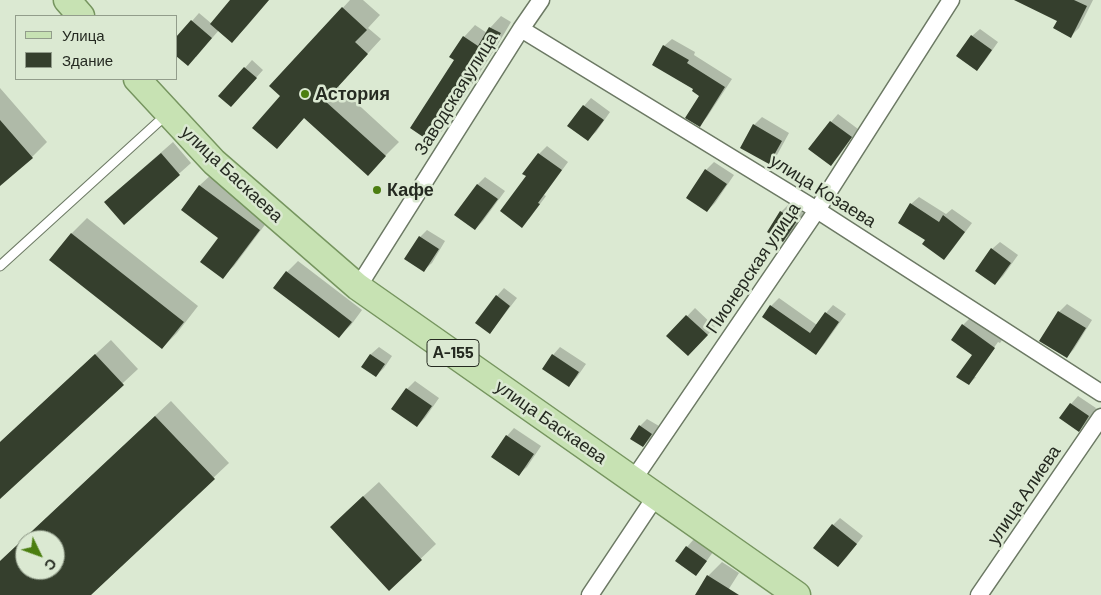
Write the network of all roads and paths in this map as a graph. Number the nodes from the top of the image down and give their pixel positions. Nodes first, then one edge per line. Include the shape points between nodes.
1 (67, 0) edge
2 (541, 0) edge
3 (951, 0) edge
4 (81, 15) edge
5 (521, 28) junction
6 (138, 80) edge
7 (168, 113) junction
8 (817, 210) junction
9 (0, 266) edge
10 (358, 287) junction
11 (1101, 393) edge
12 (1101, 417) edge
13 (633, 480) junction
14 (656, 496) junction
15 (590, 595) edge
16 (796, 595) edge
17 (979, 595) edge

1 - 4 main road
2 - 5 street, Заводская улица
3 - 8 street, Пионерская улица
5 - 8 street, улица Козаева
5 - 10 street, Заводская улица
6 - 7 main road, улица Баскаева / А-155
7 - 9 lane
7 - 10 main road, улица Баскаева / А-155 via 214,162
8 - 11 street, улица Козаева
8 - 13 street, Пионерская улица
10 - 13 main road, улица Баскаева / А-155
12 - 17 street, улица Алиева
13 - 14 main road, улица Баскаева / А-155
14 - 15 street
14 - 16 main road, улица Баскаева / А-155

